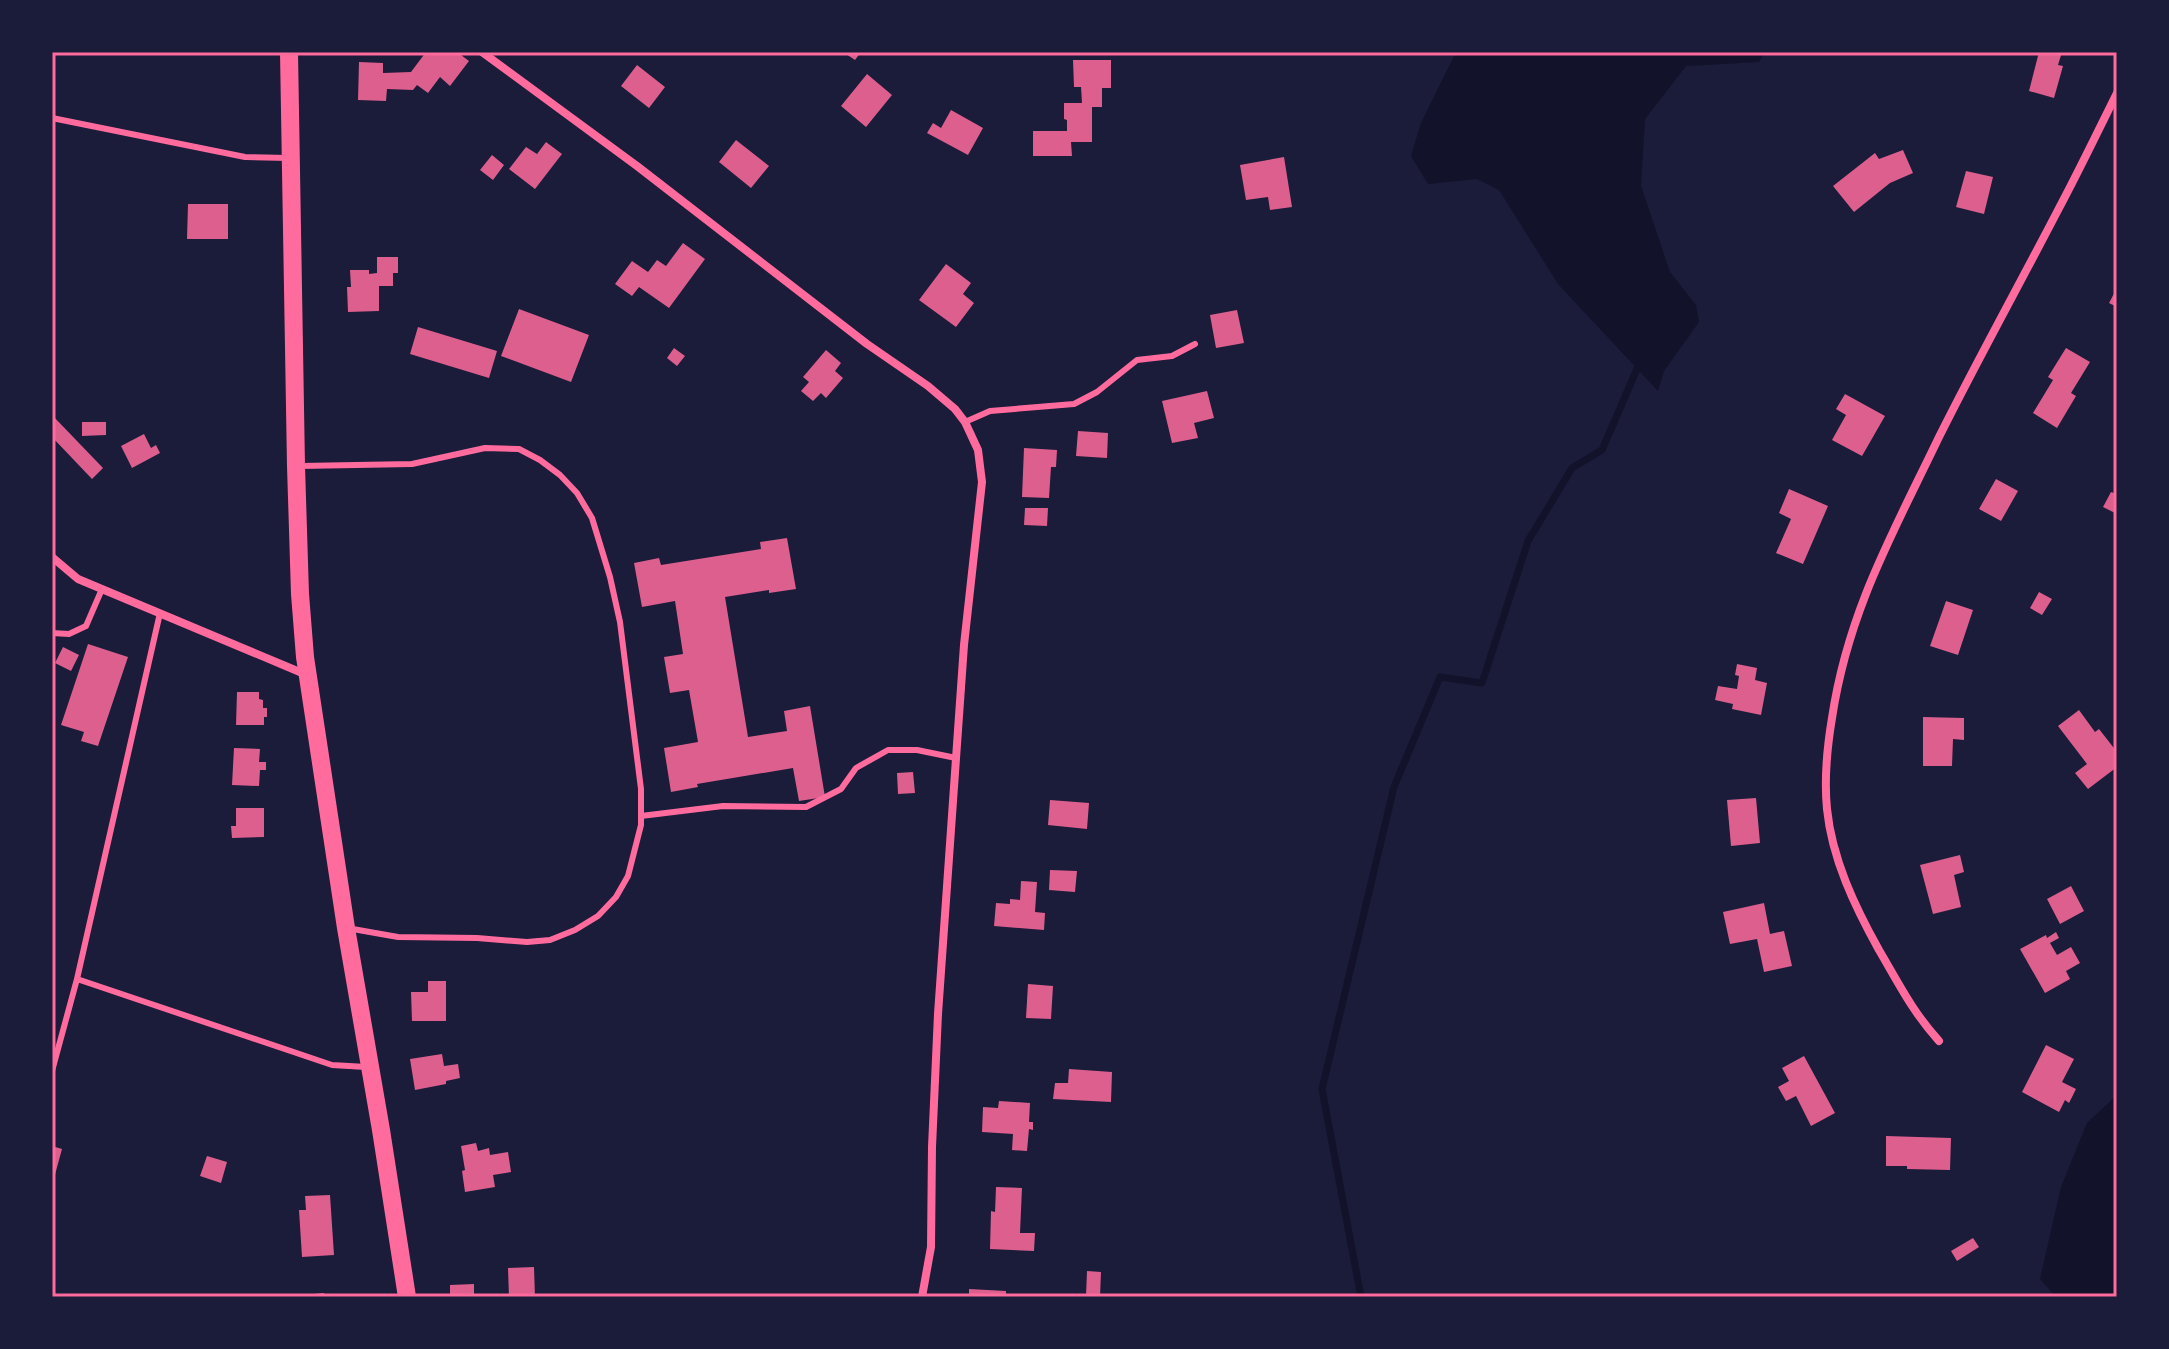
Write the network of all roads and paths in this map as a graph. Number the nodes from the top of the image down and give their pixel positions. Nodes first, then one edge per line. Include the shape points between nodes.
1 (289, 52) edge
2 (482, 52) edge
3 (2117, 93) edge
4 (52, 118) edge
5 (291, 158) junction
6 (1195, 344) dead end
7 (965, 422) junction
8 (296, 466) junction
9 (52, 557) edge
10 (102, 589) junction
11 (160, 613) junction
12 (52, 633) edge
13 (308, 675) junction
14 (956, 758) junction
15 (641, 816) junction
16 (346, 928) junction
17 (77, 979) junction
18 (1939, 1041) dead end
19 (370, 1067) junction
20 (52, 1071) edge
21 (407, 1297) edge
22 (922, 1297) edge

1 - 5 main road
2 - 7 street via 928,386
3 - 18 street via 1889,537 1857,616 1834,700 1827,810 1843,873 1904,995
4 - 5 lane via 245,157
5 - 8 main road
6 - 7 lane via 1172,356 1137,360 1074,404 990,411
7 - 14 street via 978,450 982,482
8 - 13 main road
8 - 15 lane via 412,464 485,448 519,449 560,475 592,518 610,577 620,622
9 - 10 street via 78,579
10 - 11 street
10 - 12 lane via 86,626 69,634
11 - 13 street
11 - 17 lane
13 - 16 main road
14 - 15 lane via 888,750 856,768 841,789 806,807 723,806
14 - 22 street via 938,1027 931,1247
15 - 16 lane via 628,876 616,897 598,916 550,940 424,939
16 - 19 main road
17 - 19 lane via 332,1065
17 - 20 lane
19 - 21 main road

